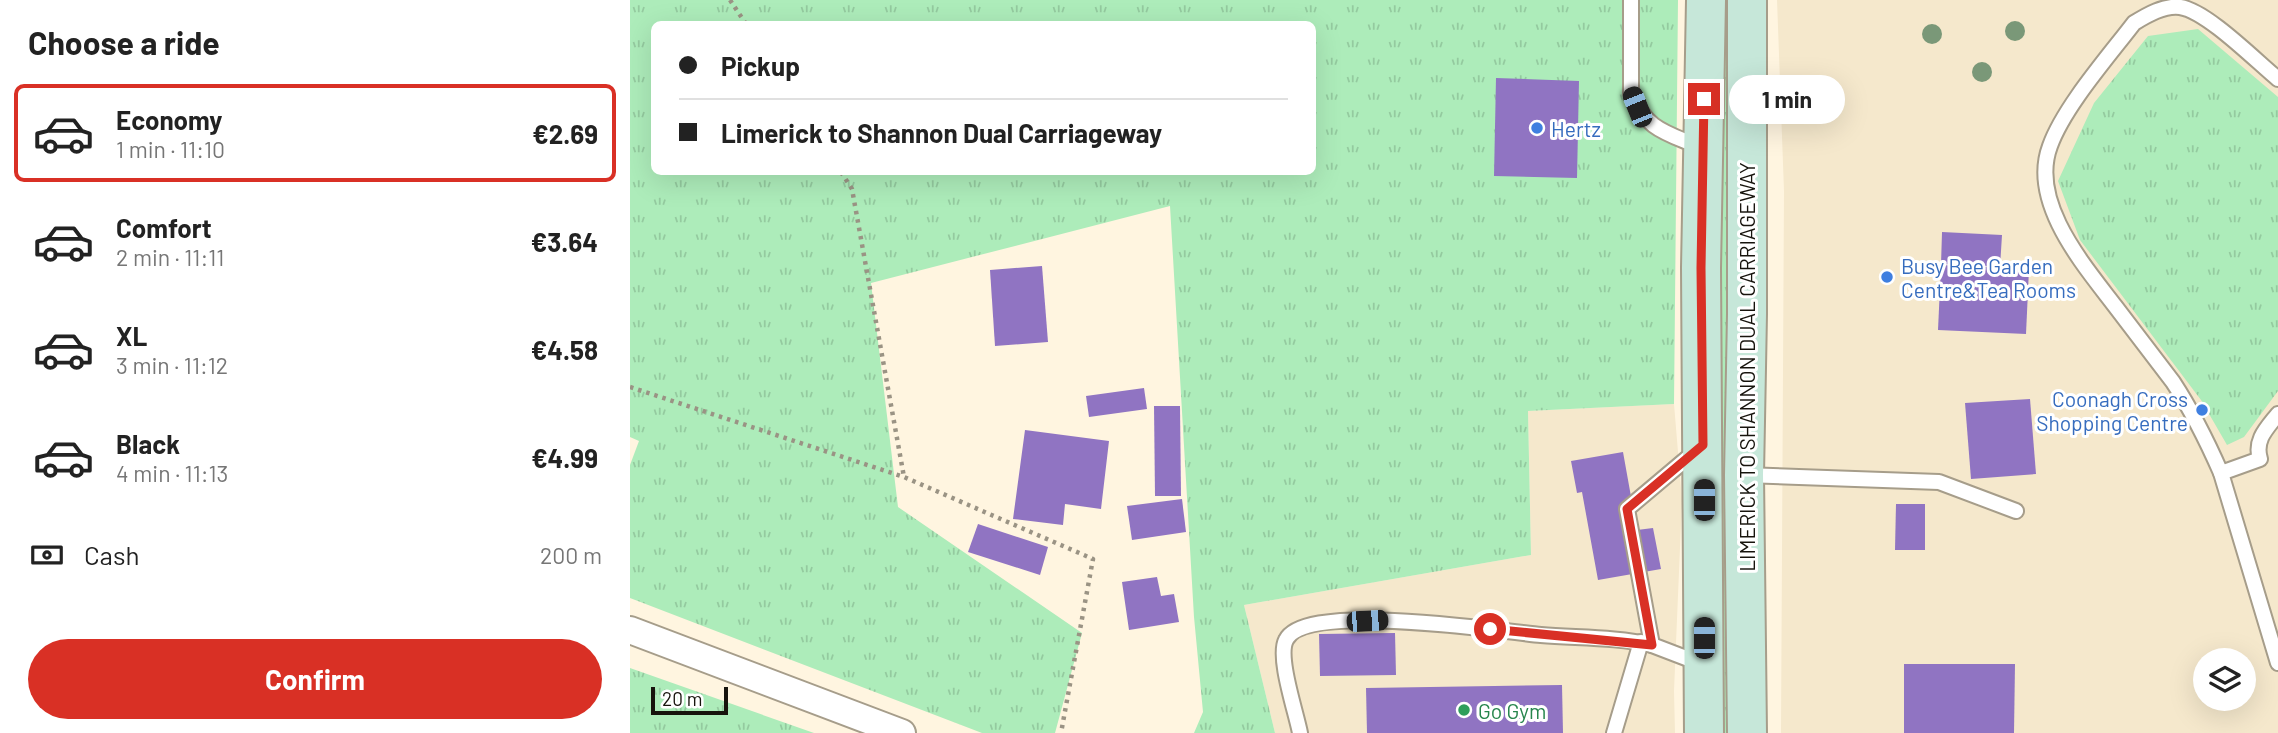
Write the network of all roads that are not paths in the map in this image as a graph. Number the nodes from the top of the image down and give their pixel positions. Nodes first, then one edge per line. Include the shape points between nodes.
1 (1630, 0) edge
2 (1706, 0) edge
3 (1746, 0) edge
4 (2278, 79) edge
5 (1703, 148) junction
6 (2278, 414) edge
7 (1703, 445) junction
8 (2221, 473) junction
9 (1744, 475) junction
10 (2017, 511) dead end
11 (630, 630) edge
12 (1646, 644) junction
13 (2278, 663) edge
14 (1704, 665) junction
15 (902, 733) edge
16 (1300, 733) edge
17 (1614, 733) edge
18 (1704, 733) edge
19 (1747, 733) edge

1 - 5 lane via 1631,93 1637,107 1656,128
2 - 5 main road, LIMERICK TO SHANNON DUAL CARRIAGEWAY
3 - 9 main road, LIMERICK TO SHANNON DUAL CARRIAGEWAY
4 - 8 lane via 2199,13 2179,7 2163,9 2134,23 2062,119 2046,166 2045,184 2073,252 2173,382
5 - 7 main road, LIMERICK TO SHANNON DUAL CARRIAGEWAY
6 - 8 lane via 2259,440 2260,459
7 - 12 lane via 1627,509
7 - 14 main road, LIMERICK TO SHANNON DUAL CARRIAGEWAY
8 - 13 lane
9 - 10 lane via 1939,482
9 - 19 main road, LIMERICK TO SHANNON DUAL CARRIAGEWAY
11 - 15 street
12 - 14 lane
12 - 16 lane via 1393,619 1308,625 1286,637 1282,651
12 - 17 lane
14 - 18 main road, LIMERICK TO SHANNON DUAL CARRIAGEWAY

